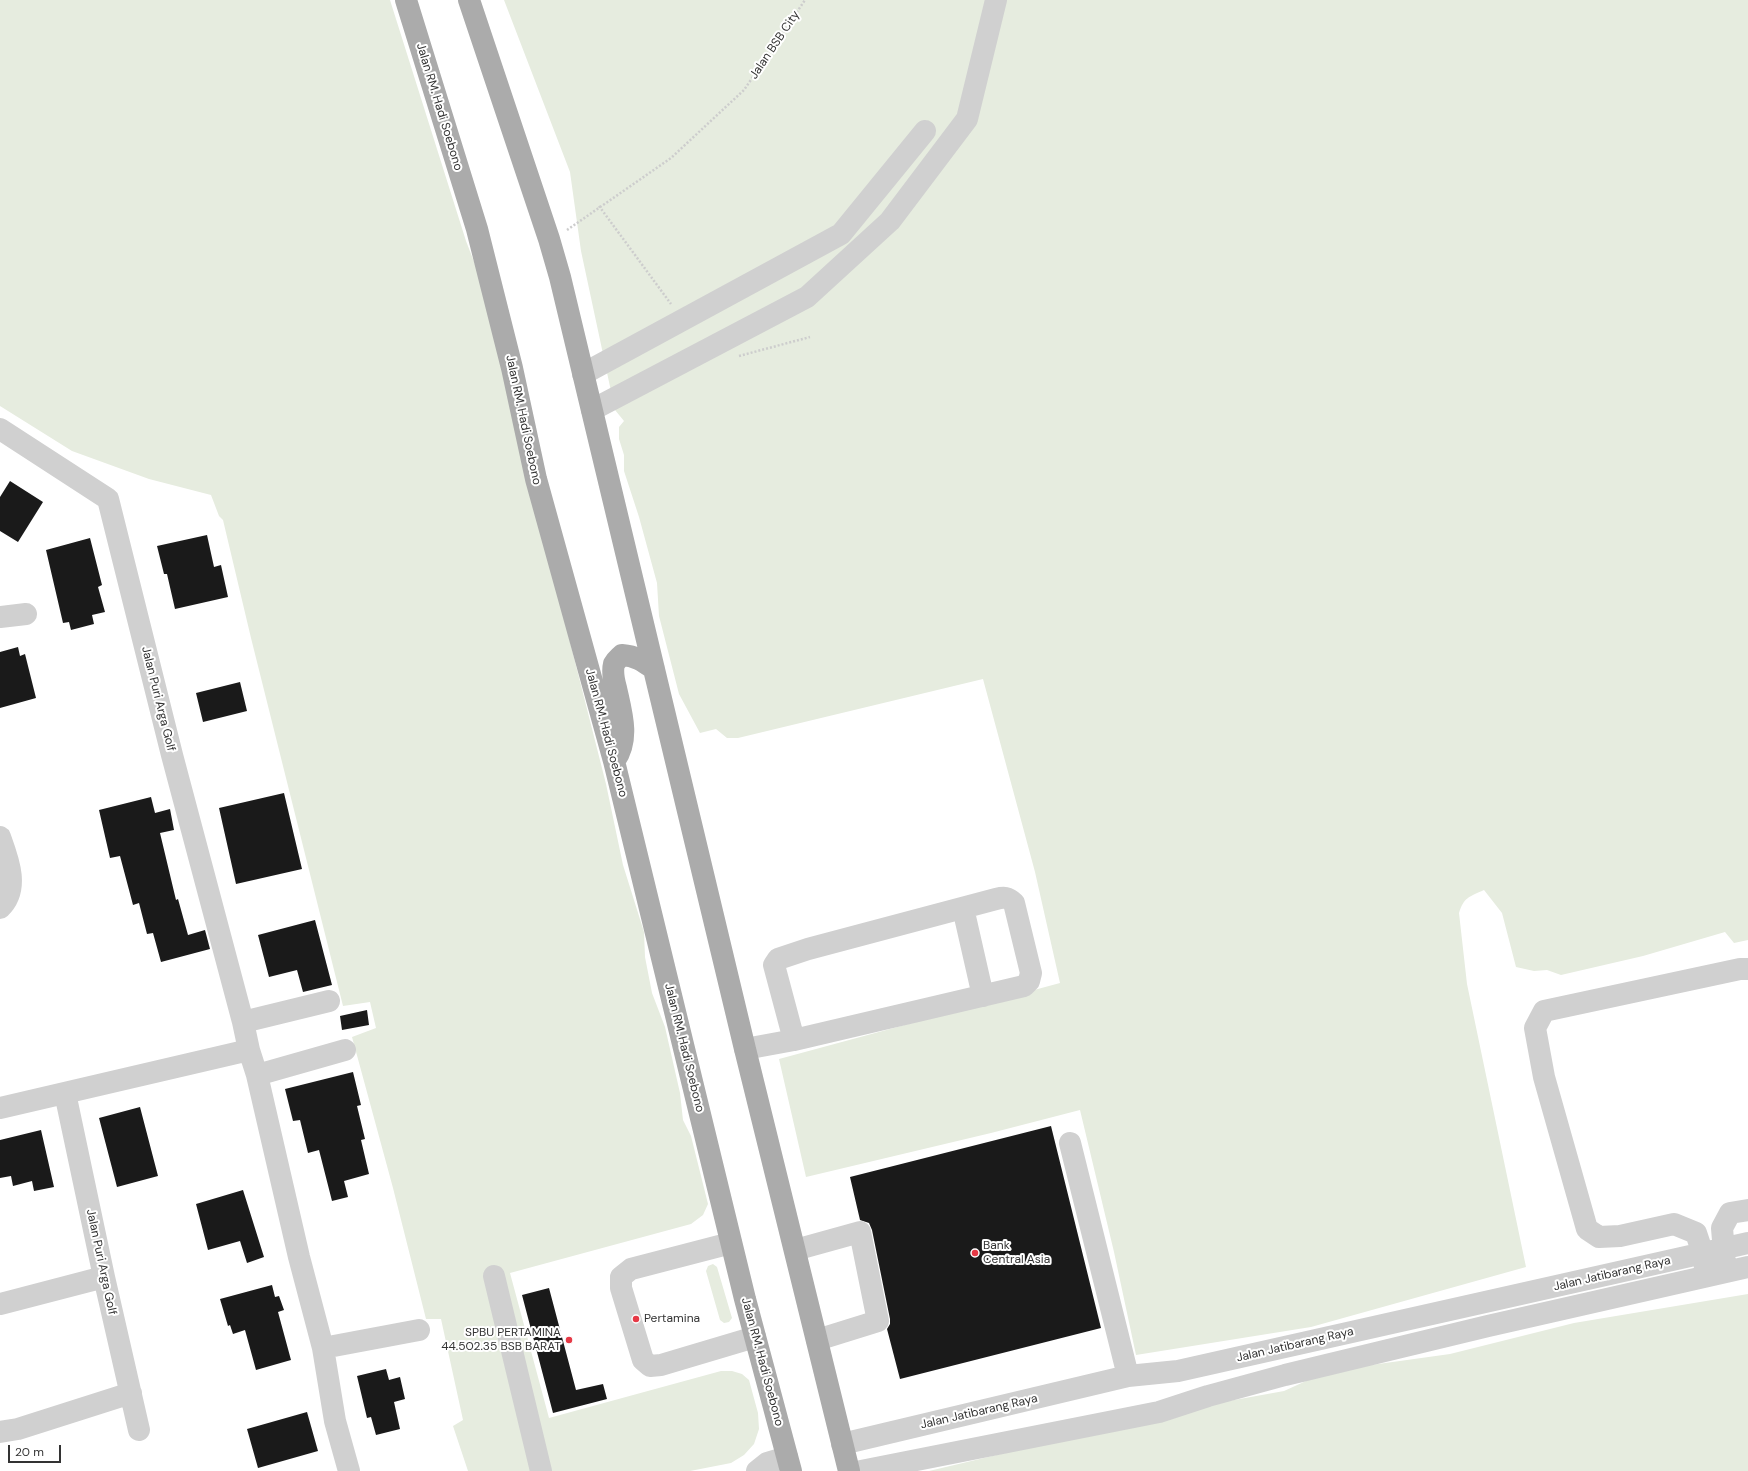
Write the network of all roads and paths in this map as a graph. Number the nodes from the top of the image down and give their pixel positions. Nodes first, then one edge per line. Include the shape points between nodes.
1 (406, 0) edge
2 (469, 0) edge
3 (805, 0) edge
4 (996, 0) edge
5 (925, 131) dead end
6 (890, 220) junction
7 (841, 234) junction
8 (549, 239) junction
9 (583, 374) junction
10 (592, 410) junction
11 (0, 429) edge
12 (26, 614) dead end
13 (0, 618) edge
14 (654, 669) junction
15 (614, 761) junction
16 (0, 837) edge
17 (0, 908) edge
18 (963, 908) junction
19 (1748, 969) edge
20 (983, 996) junction
21 (329, 1001) dead end
22 (243, 1022) junction
23 (794, 1040) junction
24 (745, 1049) junction
25 (249, 1050) junction
26 (344, 1050) dead end
27 (257, 1075) junction
28 (65, 1093) junction
29 (0, 1108) edge
30 (1070, 1143) dead end
31 (1748, 1210) edge
32 (731, 1243) junction
33 (1748, 1243) edge
34 (795, 1250) junction
35 (1713, 1252) junction
36 (1748, 1267) edge
37 (1716, 1273) junction
38 (494, 1276) dead end
39 (104, 1277) junction
40 (0, 1304) edge
41 (419, 1330) dead end
42 (755, 1337) junction
43 (817, 1340) junction
44 (323, 1348) junction
45 (1178, 1371) junction
46 (1128, 1376) junction
47 (130, 1393) junction
48 (1190, 1402) junction
49 (139, 1430) dead end
50 (0, 1432) edge
51 (842, 1444) junction
52 (789, 1464) edge
53 (349, 1471) edge
54 (541, 1471) edge
55 (757, 1471) edge
56 (849, 1471) edge
57 (861, 1471) edge

1 - 15 main road, Jalan RM. Hadi Soebono via 477,229 512,368 536,479
2 - 8 main road
3 - 8 path, Jalan BSB City via 744,90 671,158 599,206 574,226
4 - 6 street via 967,118
5 - 7 street
6 - 7 street
6 - 10 street via 807,297
7 - 9 street
8 - 9 main road
9 - 10 main road
10 - 14 main road
11 - 22 street, Jalan Puri Arga Golf via 108,499
12 - 13 street
14 - 15 main road via 637,657 622,655 614,663 614,677 623,717 623,738 621,752
14 - 24 main road
15 - 32 main road, Jalan RM. Hadi Soebono
16 - 17 street via 11,875 10,892
18 - 20 street
18 - 20 street via 1005,897 1010,899 1014,904 1031,973 1029,981 1024,986
18 - 23 street via 778,959 774,965
19 - 35 street via 1544,1011 1535,1028 1544,1077 1587,1229 1599,1237 1620,1236 1674,1224 1696,1234
20 - 23 street
21 - 22 street
22 - 25 street, Jalan Puri Arga Golf
23 - 24 street
24 - 34 main road
25 - 27 street, Jalan Puri Arga Golf
25 - 28 street
26 - 27 street
27 - 44 street, Jalan Puri Arga Golf
28 - 29 street
28 - 39 street, Jalan Puri Arga Golf
30 - 46 street
31 - 35 street via 1730,1213
32 - 42 main road, Jalan RM. Hadi Soebono
32 - 42 street via 631,1268 621,1276 621,1288 643,1360 650,1366 661,1366
33 - 35 street, Jalan Jatibarang Raya
34 - 43 main road
34 - 43 street via 860,1232 878,1321
35 - 37 street
35 - 45 street, Jalan Jatibarang Raya
36 - 37 street, Jalan Jatibarang Raya
37 - 48 street, Jalan Jatibarang Raya via 1293,1373
38 - 54 street
39 - 40 street
39 - 47 street, Jalan Puri Arga Golf
41 - 44 street
42 - 52 main road, Jalan RM. Hadi Soebono
43 - 51 main road
44 - 53 street, Jalan Puri Arga Golf via 335,1421
45 - 46 street, Jalan Jatibarang Raya
45 - 48 street
46 - 51 street, Jalan Jatibarang Raya
47 - 49 street, Jalan Puri Arga Golf
47 - 50 street via 18,1429
48 - 57 street, Jalan Jatibarang Raya via 1126,1419
51 - 56 main road
52 - 55 street via 767,1463

